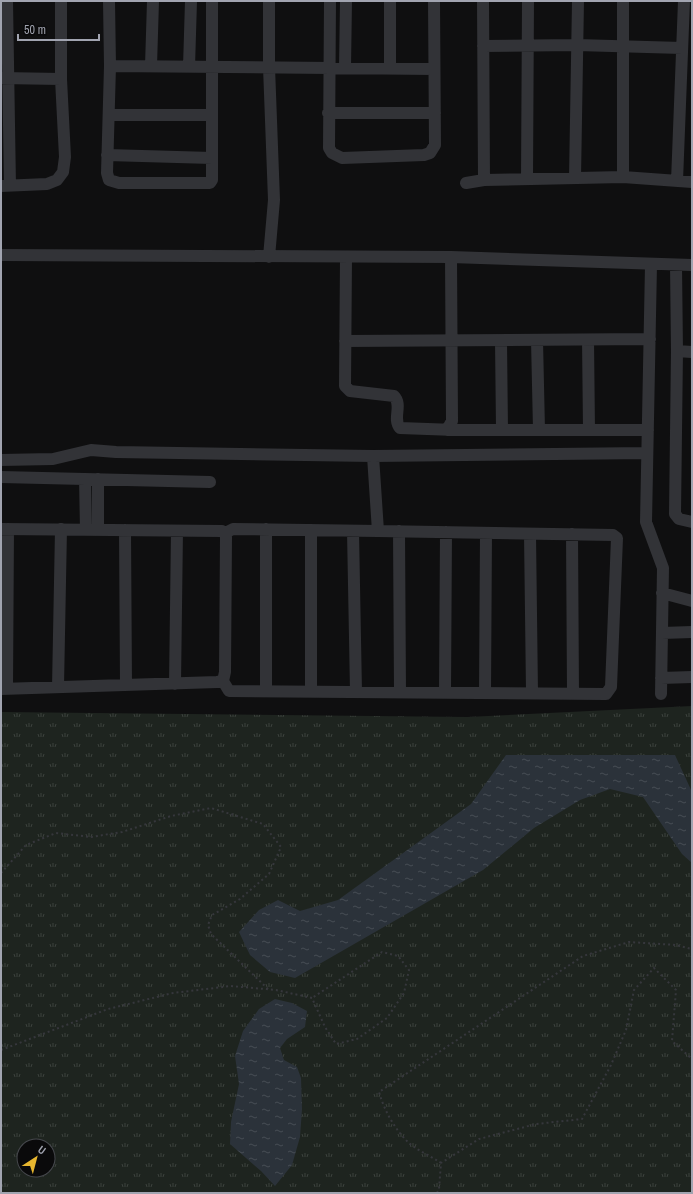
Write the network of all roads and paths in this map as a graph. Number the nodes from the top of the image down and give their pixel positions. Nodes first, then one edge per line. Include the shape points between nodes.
1 (6, 1) edge
2 (61, 1) edge
3 (109, 1) edge
4 (153, 1) edge
5 (191, 1) edge
6 (212, 1) edge
7 (269, 1) edge
8 (330, 1) edge
9 (346, 1) edge
10 (390, 1) edge
11 (434, 1) edge
12 (483, 1) edge
13 (528, 1) edge
14 (578, 1) edge
15 (623, 1) edge
16 (684, 1) edge
17 (577, 45) junction
18 (483, 46) junction
19 (528, 46) junction
20 (623, 47) junction
21 (682, 48) junction
22 (110, 66) junction
23 (151, 66) junction
24 (189, 67) junction
25 (211, 67) junction
26 (269, 67) junction
27 (328, 68) junction
28 (344, 68) junction
29 (390, 68) junction
30 (434, 69) junction
31 (5, 78) edge
32 (60, 79) junction
33 (328, 113) junction
34 (435, 113) junction
35 (109, 115) junction
36 (211, 115) junction
37 (107, 155) junction
38 (212, 158) junction
39 (623, 177) junction
40 (575, 178) junction
41 (526, 179) junction
42 (484, 180) junction
43 (677, 181) junction
44 (692, 182) edge
45 (466, 183) dead end
46 (6, 186) edge
47 (1, 256) edge
48 (269, 257) junction
49 (451, 257) junction
50 (346, 258) junction
51 (651, 264) junction
52 (676, 265) junction
53 (692, 265) edge
54 (650, 339) junction
55 (537, 340) junction
56 (588, 340) junction
57 (345, 341) junction
58 (501, 341) junction
59 (452, 342) junction
60 (677, 351) junction
61 (692, 352) edge
62 (447, 430) junction
63 (502, 430) junction
64 (539, 430) junction
65 (589, 430) junction
66 (648, 430) junction
67 (647, 453) junction
68 (373, 456) junction
69 (1, 460) edge
70 (1, 476) edge
71 (85, 479) junction
72 (98, 479) junction
73 (210, 482) dead end
74 (692, 522) edge
75 (5, 529) edge
76 (266, 529) junction
77 (61, 530) junction
78 (92, 530) junction
79 (125, 530) junction
80 (177, 530) junction
81 (311, 530) junction
82 (353, 531) junction
83 (378, 531) junction
84 (399, 531) junction
85 (446, 532) junction
86 (225, 533) junction
87 (486, 533) junction
88 (530, 534) junction
89 (572, 534) junction
90 (662, 593) junction
91 (692, 601) edge
92 (692, 632) edge
93 (662, 633) junction
94 (692, 677) edge
95 (661, 678) junction
96 (223, 681) junction
97 (175, 684) junction
98 (126, 685) junction
99 (58, 687) junction
100 (4, 688) edge
101 (266, 691) junction
102 (311, 691) junction
103 (356, 692) junction
104 (400, 692) junction
105 (445, 692) junction
106 (485, 693) junction
107 (532, 693) junction
108 (573, 693) junction
109 (661, 694) dead end
110 (1, 873) edge
111 (692, 949) edge
112 (269, 990) junction
113 (312, 998) junction
114 (1, 1050) edge
115 (692, 1059) edge
116 (441, 1163) junction
117 (437, 1193) edge

1 - 31 street
2 - 32 street
3 - 22 street
4 - 23 street
5 - 24 street
6 - 25 street
7 - 26 street
8 - 27 street
9 - 28 street
10 - 29 street
11 - 30 street
12 - 18 street
13 - 19 street
14 - 17 street
15 - 20 street
16 - 21 street
17 - 19 street
17 - 20 street
17 - 40 street
18 - 19 street
18 - 42 street
19 - 41 street
20 - 21 street
20 - 39 street
21 - 43 street
22 - 23 street
22 - 35 street
23 - 24 street
24 - 25 street
25 - 26 street
25 - 36 street
26 - 27 street
26 - 48 street via 274,200
27 - 28 street
27 - 33 street
28 - 29 street
29 - 30 street
30 - 34 street
31 - 32 street
31 - 46 street
32 - 46 street via 65,157 62,172 57,180 47,184
33 - 34 street
33 - 34 street via 329,148 332,153 342,158 424,156 436,145
35 - 36 street
35 - 37 street
36 - 38 street
37 - 38 street
37 - 38 street via 109,180 119,182 210,182
39 - 40 street
39 - 43 street
40 - 41 street
41 - 42 street
42 - 45 street
43 - 44 street
47 - 48 street
48 - 50 street
49 - 50 street
49 - 51 street
49 - 59 street
50 - 57 street
51 - 52 street
51 - 54 street
52 - 53 street
52 - 60 street
54 - 56 street
54 - 66 street
55 - 56 street
55 - 58 street
55 - 64 street
56 - 65 street
57 - 59 street
57 - 62 street via 346,389 394,396 398,401 397,424 400,428
58 - 59 street
58 - 63 street
59 - 62 street via 452,421
60 - 61 street
60 - 74 street via 675,514
62 - 63 street
63 - 64 street
64 - 65 street
65 - 66 street
66 - 67 street
67 - 68 street
67 - 90 street via 646,522 663,568
68 - 69 street via 91,450 53,459
68 - 83 street
70 - 71 street
71 - 72 street
71 - 78 street
72 - 73 street
72 - 78 street
75 - 77 street
75 - 100 street
76 - 81 street
76 - 86 street via 233,529
76 - 101 street
77 - 78 street
77 - 99 street
78 - 79 street
79 - 80 street
79 - 98 street
80 - 86 street
80 - 97 street
81 - 82 street
81 - 102 street
82 - 83 street
82 - 103 street
83 - 84 street
84 - 85 street
84 - 104 street
85 - 87 street
85 - 105 street
86 - 96 street
87 - 88 street
87 - 106 street
88 - 89 street
88 - 107 street
89 - 108 street
89 - 108 street via 613,535 617,538 610,687 606,694
90 - 91 street
90 - 93 street
92 - 93 street
93 - 95 street
94 - 95 street
95 - 109 street
96 - 97 street
96 - 101 street via 229,691
97 - 98 street
98 - 99 street
99 - 100 street
101 - 102 street
102 - 103 street
103 - 104 street
104 - 105 street
105 - 106 street
106 - 107 street
107 - 108 street
110 - 112 path via 26,845 56,833 91,838 211,808 263,824 281,847 269,874 240,899 212,915 208,925 211,934
111 - 116 path via 676,945 629,942 583,956 378,1092 396,1128 410,1143
112 - 113 path
112 - 114 path via 231,986 173,993 108,1009
113 - 113 path via 336,1044 357,1039 387,1018 404,993 409,970 398,956 382,952
115 - 116 path via 672,1041 676,990 654,968 634,990 626,1030 611,1065 582,1119 536,1124 479,1139
116 - 117 path

